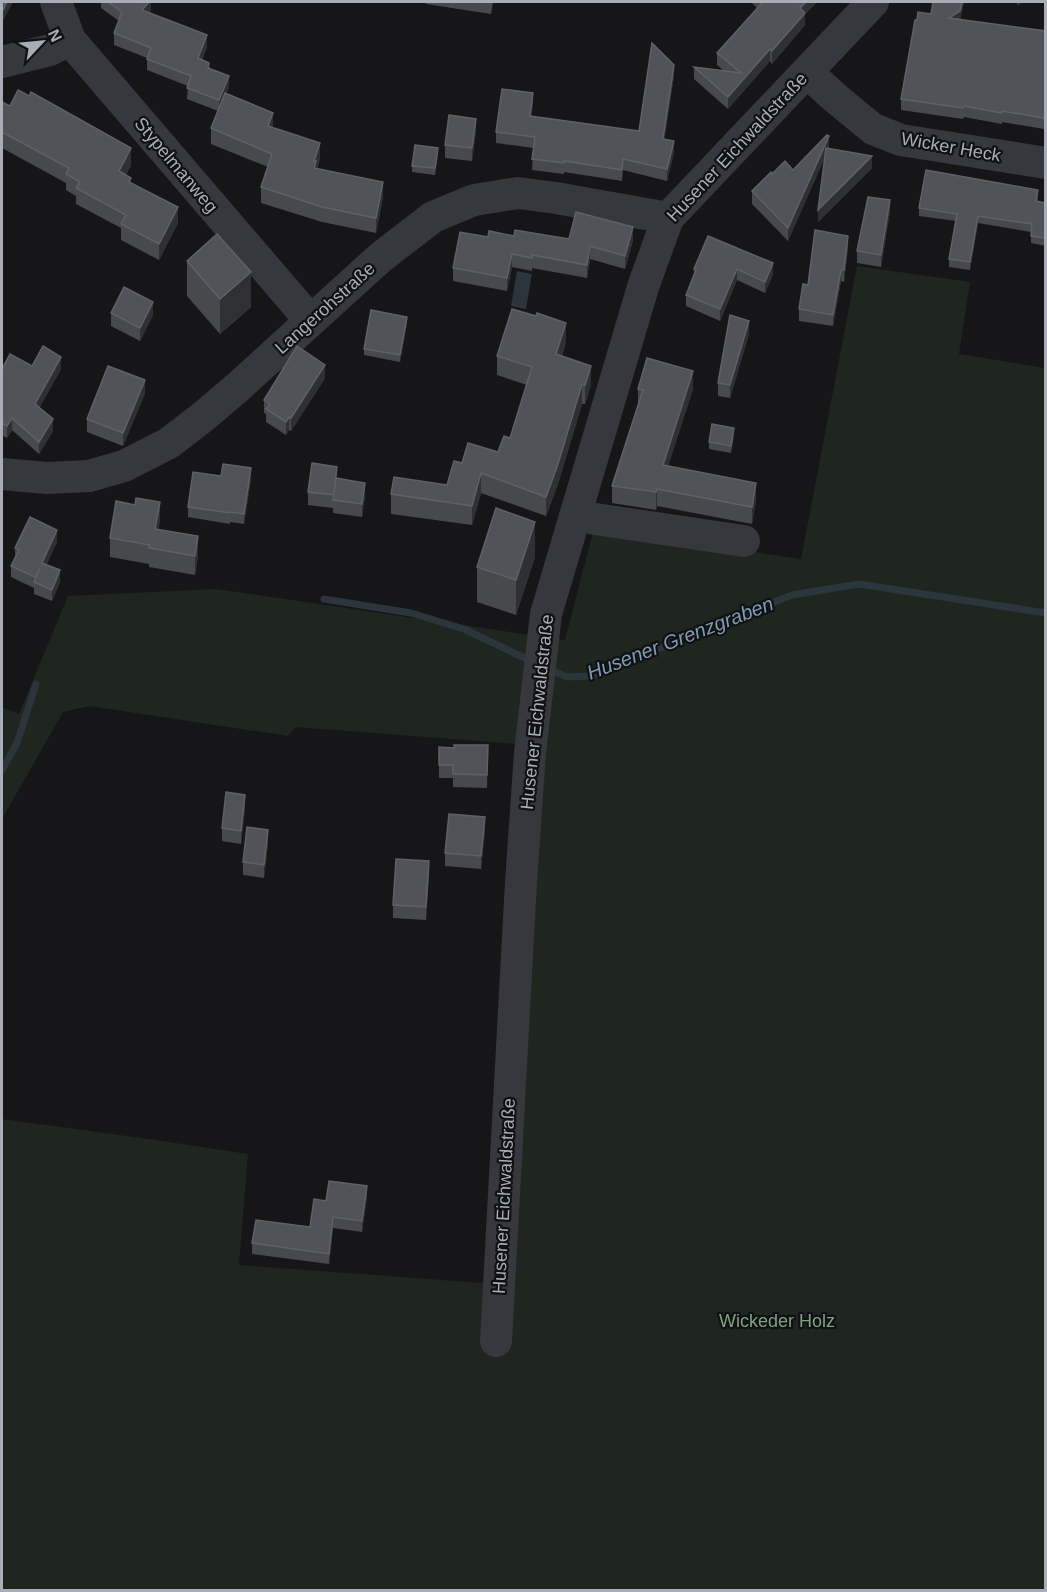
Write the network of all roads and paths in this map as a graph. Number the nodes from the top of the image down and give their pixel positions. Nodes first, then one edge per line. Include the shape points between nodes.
1 (56, 2) edge
2 (873, 2) edge
3 (70, 40) junction
4 (2, 62) edge
5 (807, 72) junction
6 (1046, 163) edge
7 (668, 218) junction
8 (310, 320) junction
9 (2, 474) edge
10 (575, 516) junction
11 (744, 541) dead end
12 (496, 1341) dead end

1 - 3 street, Stypelmanweg
2 - 5 street, Husener Eichwaldstraße
3 - 4 street via 50,50
3 - 8 street, Stypelmanweg
5 - 6 street, Wicker Heck via 873,129 901,140
5 - 7 street, Husener Eichwaldstraße
7 - 8 street, Langerohstraße via 518,193 474,200 433,217
7 - 10 street, Husener Eichwaldstraße via 644,284
8 - 9 street, Langerohstraße via 204,416 169,443 124,466 88,476
10 - 11 street
10 - 12 street, Husener Eichwaldstraße via 546,614 530,753

